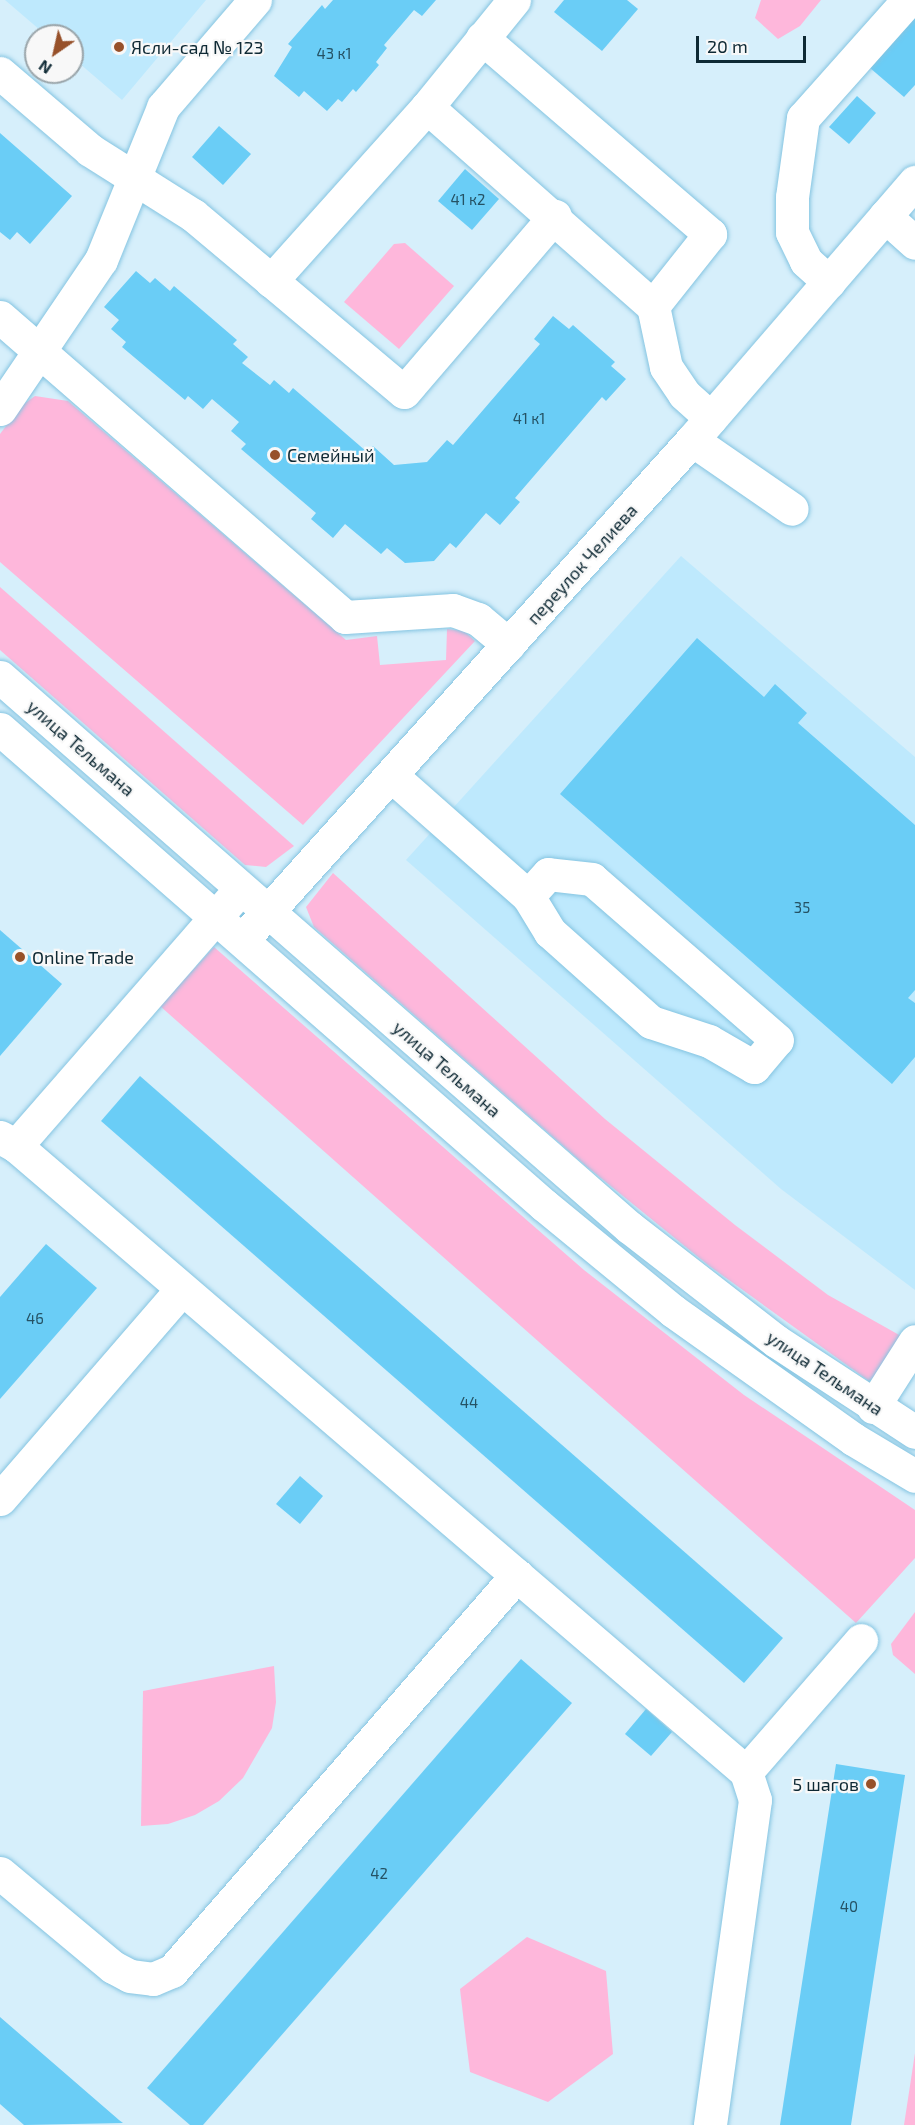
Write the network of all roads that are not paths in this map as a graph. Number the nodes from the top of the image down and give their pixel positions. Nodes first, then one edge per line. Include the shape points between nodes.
1 (255, 0) edge
2 (514, 0) edge
3 (908, 0) edge
4 (482, 38) junction
5 (0, 73) edge
6 (427, 106) junction
7 (134, 179) junction
8 (915, 182) edge
9 (555, 216) junction
10 (885, 216) junction
11 (915, 243) edge
12 (271, 281) junction
13 (829, 282) junction
14 (653, 306) junction
15 (0, 317) edge
16 (38, 351) junction
17 (0, 409) edge
18 (701, 429) junction
19 (792, 509) dead end
20 (509, 645) junction
21 (0, 677) edge
22 (0, 729) edge
23 (393, 777) junction
24 (242, 888) junction
25 (528, 896) junction
26 (268, 912) junction
27 (216, 918) junction
28 (242, 941) junction
29 (8, 1141) edge
30 (182, 1289) junction
31 (915, 1341) edge
32 (873, 1407) junction
33 (915, 1432) edge
34 (915, 1476) edge
35 (0, 1499) edge
36 (517, 1575) junction
37 (861, 1640) dead end
38 (746, 1772) junction
39 (0, 1873) edge
40 (710, 2125) edge

1 - 7 street via 163,107
2 - 4 street
3 - 13 street via 803,118 792,197 792,232 806,261
4 - 6 street
4 - 14 street via 710,234
5 - 7 street via 90,150
6 - 9 street
6 - 12 street
7 - 12 street via 193,215
7 - 16 street via 101,260
8 - 10 street, переулок Челиева
9 - 12 street via 404,392
9 - 14 street
10 - 11 street
10 - 13 street, переулок Челиева
13 - 18 street, переулок Челиева
14 - 18 street via 666,367
15 - 16 street
16 - 17 street
16 - 20 street via 345,617 453,610 478,619
18 - 19 street
18 - 20 street, переулок Челиева
20 - 23 street, переулок Челиева
21 - 24 street, улица Тельмана
22 - 27 street, улица Тельмана
23 - 25 street
23 - 26 street, переулок Челиева
24 - 26 street, улица Тельмана
24 - 27 street
25 - 25 street via 548,874 592,879 777,1040 754,1068 709,1041 651,1022 550,932
26 - 28 street, переулок Челиева
26 - 32 street, улица Тельмана via 646,1240 776,1341
27 - 28 street, улица Тельмана
27 - 29 street
28 - 34 street, улица Тельмана via 544,1205 673,1311 834,1425
29 - 30 street
30 - 35 street
30 - 36 street
31 - 32 street
32 - 33 street, улица Тельмана
36 - 38 street
36 - 39 street via 172,1971 153,1979 130,1976 113,1967
37 - 38 street
38 - 40 street via 755,1800

